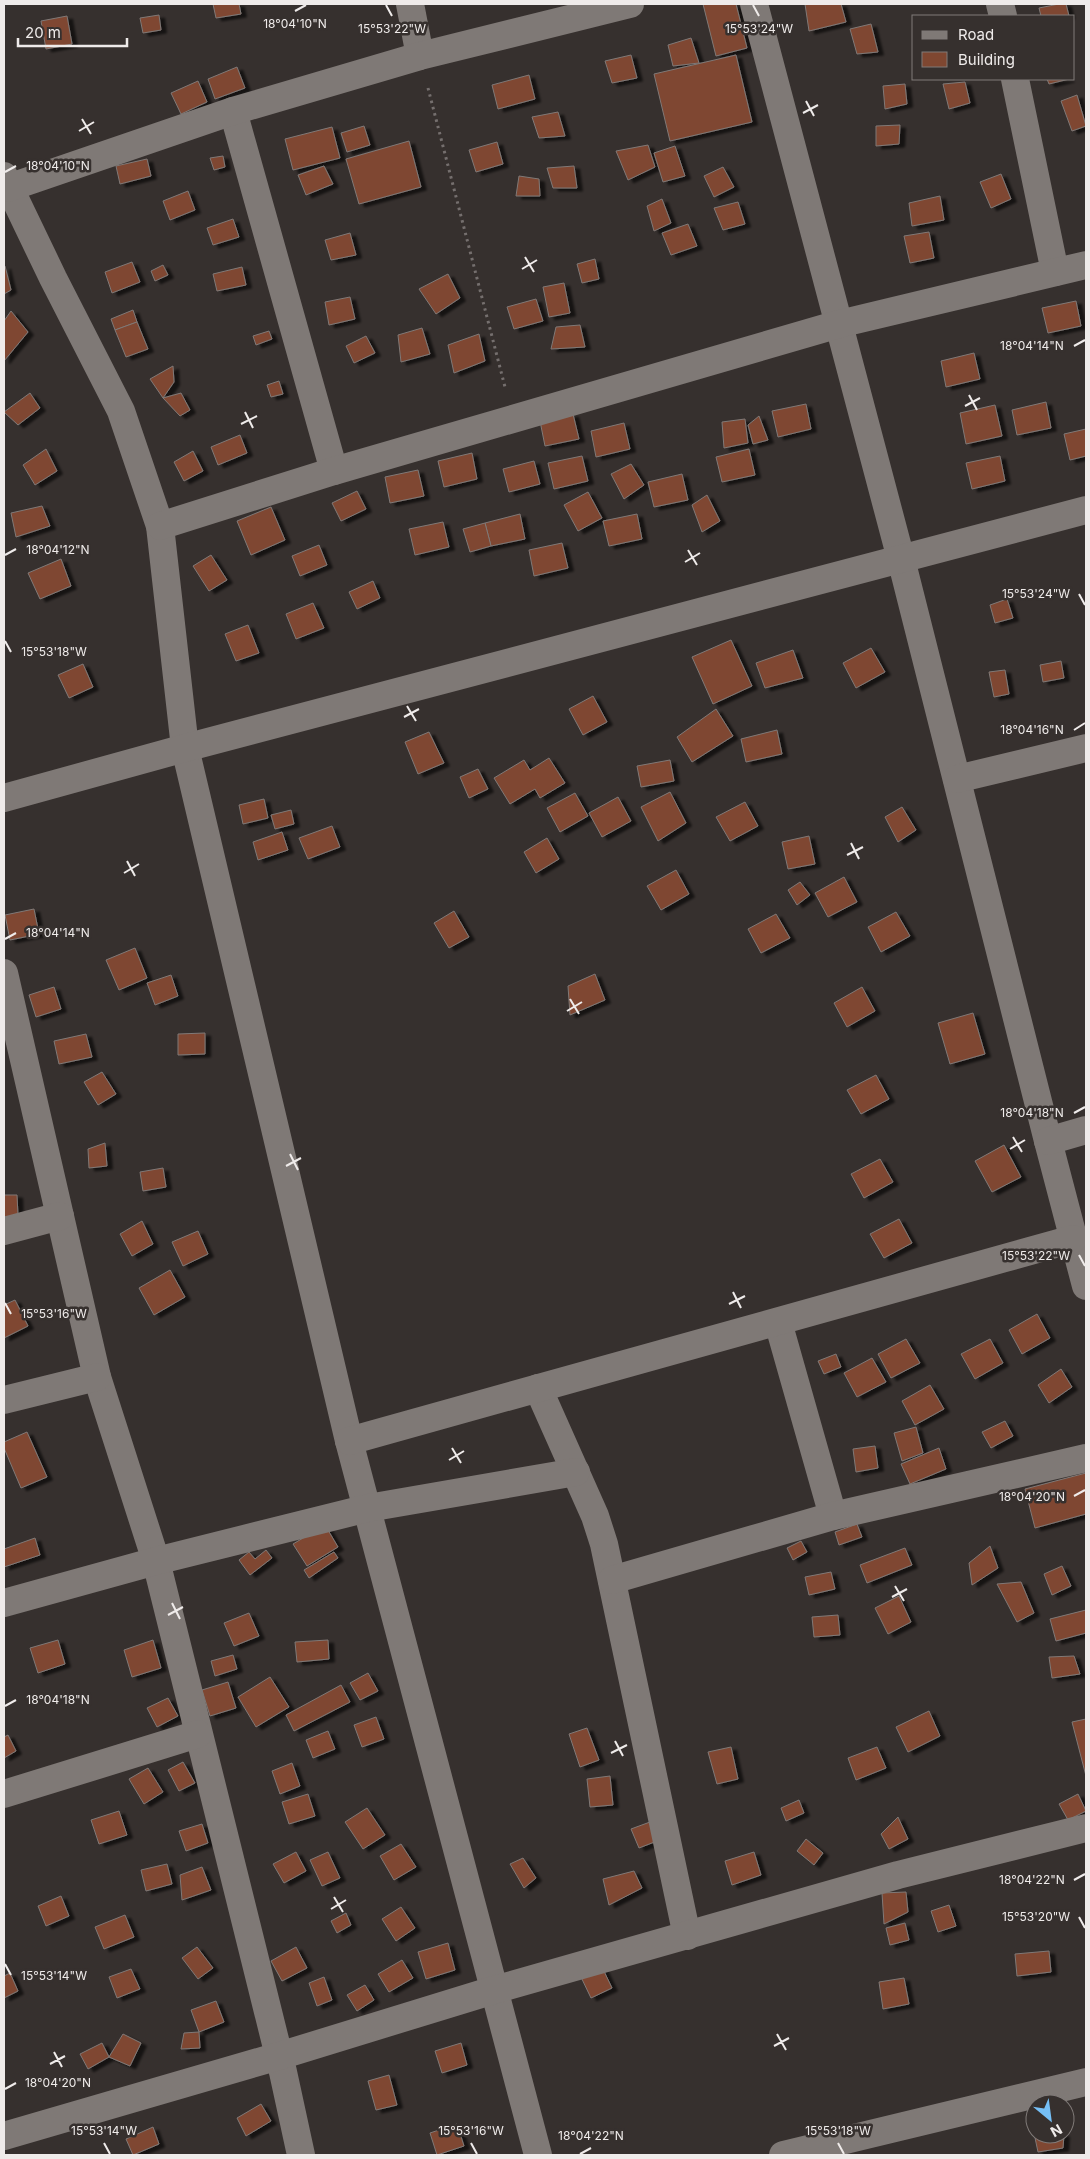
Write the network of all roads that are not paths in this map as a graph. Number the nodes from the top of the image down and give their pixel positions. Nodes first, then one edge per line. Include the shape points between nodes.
1 (410, 4) edge
2 (630, 4) edge
3 (754, 4) edge
4 (420, 56) junction
5 (1016, 80) edge
6 (233, 111) junction
7 (6, 182) edge
8 (1086, 265) edge
9 (1056, 272) junction
10 (839, 324) junction
11 (334, 471) junction
12 (1086, 510) edge
13 (160, 526) junction
14 (901, 559) junction
15 (185, 748) junction
16 (1086, 748) edge
17 (957, 779) junction
18 (4, 798) edge
19 (4, 973) edge
20 (12, 1046) edge
21 (1086, 1130) edge
22 (1048, 1141) junction
23 (60, 1216) junction
24 (4, 1231) edge
25 (1073, 1239) junction
26 (1086, 1286) edge
27 (778, 1322) junction
28 (97, 1377) junction
29 (538, 1388) junction
30 (4, 1400) edge
31 (349, 1441) junction
32 (1086, 1458) edge
33 (576, 1472) junction
34 (368, 1508) junction
35 (833, 1516) junction
36 (156, 1561) junction
37 (612, 1580) junction
38 (4, 1603) edge
39 (198, 1734) junction
40 (4, 1794) edge
41 (1086, 1828) edge
42 (687, 1936) junction
43 (494, 1990) junction
44 (279, 2056) junction
45 (1086, 2082) edge
46 (4, 2136) edge
47 (301, 2155) edge
48 (538, 2155) edge
49 (783, 2155) edge

1 - 4 street
2 - 4 street
3 - 10 street
4 - 6 street
5 - 9 street
6 - 7 street
6 - 11 street
7 - 13 street via 121,411
8 - 9 street
9 - 10 street
10 - 11 street
10 - 14 street
11 - 13 street
12 - 14 street
13 - 15 street
14 - 15 street
14 - 17 street
15 - 18 street
15 - 31 street
16 - 17 street
17 - 22 street
19 - 20 street
20 - 23 street
21 - 22 street
22 - 25 street
23 - 24 street
23 - 28 street
25 - 26 street
25 - 27 street
27 - 29 street
27 - 35 street
28 - 30 street
28 - 36 street
29 - 31 street
29 - 33 street
31 - 34 street
32 - 35 street
33 - 34 street
33 - 37 street via 595,1516
34 - 36 street
34 - 43 street
35 - 37 street
36 - 38 street
36 - 39 street
37 - 42 street
39 - 40 street
39 - 44 street
41 - 42 street via 898,1875
42 - 43 street
43 - 44 street
43 - 48 street
44 - 46 street
44 - 47 street
45 - 49 street

